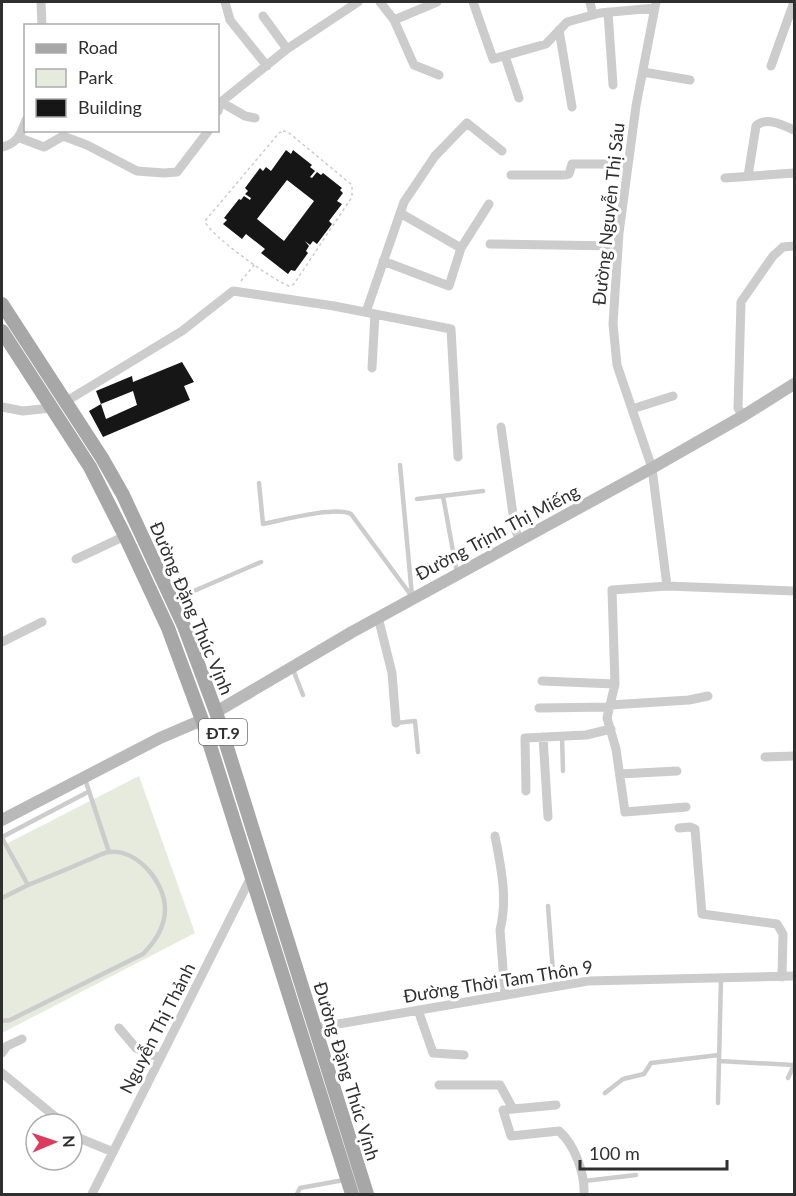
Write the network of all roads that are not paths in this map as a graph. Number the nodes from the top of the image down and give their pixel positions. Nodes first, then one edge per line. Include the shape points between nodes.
1 (39, 2) edge
2 (225, 2) edge
3 (358, 2) edge
4 (380, 2) edge
5 (437, 2) edge
6 (473, 2) edge
7 (590, 2) edge
8 (794, 2) edge
9 (655, 5) edge
10 (608, 12) junction
11 (593, 15) junction
12 (263, 16) dead end
13 (393, 20) junction
14 (42, 23) edge
15 (559, 30) junction
16 (287, 49) junction
17 (505, 56) junction
18 (267, 66) junction
19 (771, 66) dead end
20 (643, 72) junction
21 (439, 75) dead end
22 (690, 80) dead end
23 (613, 85) dead end
24 (519, 98) dead end
25 (219, 107) edge
26 (572, 107) dead end
27 (255, 118) dead end
28 (24, 126) edge
29 (795, 130) edge
30 (207, 132) edge
31 (20, 138) junction
32 (2, 147) edge
33 (502, 151) dead end
34 (628, 164) junction
35 (795, 173) edge
36 (511, 175) dead end
37 (747, 176) junction
38 (725, 178) dead end
39 (489, 204) dead end
40 (400, 213) junction
41 (490, 244) dead end
42 (618, 246) junction
43 (795, 246) edge
44 (460, 248) junction
45 (383, 261) junction
46 (2, 304) edge
47 (370, 313) junction
48 (2, 331) edge
49 (372, 368) dead end
50 (795, 384) edge
51 (674, 396) dead end
52 (65, 402) junction
53 (2, 407) edge
54 (51, 408) junction
55 (632, 409) junction
56 (744, 416) junction
57 (501, 427) dead end
58 (458, 457) dead end
59 (400, 465) dead end
60 (652, 468) junction
61 (259, 483) dead end
62 (483, 491) dead end
63 (443, 496) junction
64 (417, 499) dead end
65 (125, 536) junction
66 (520, 541) junction
67 (76, 559) dead end
68 (261, 562) dead end
69 (457, 573) junction
70 (667, 586) junction
71 (795, 591) edge
72 (413, 598) junction
73 (173, 600) junction
74 (378, 617) junction
75 (42, 622) dead end
76 (2, 642) edge
77 (292, 667) junction
78 (542, 681) dead end
79 (615, 684) junction
80 (303, 695) dead end
81 (708, 696) dead end
82 (609, 706) junction
83 (539, 708) dead end
84 (216, 712) junction
85 (202, 720) junction
86 (396, 723) joint
87 (611, 729) junction
88 (562, 736) junction
89 (543, 737) junction
90 (418, 752) dead end
91 (795, 756) edge
92 (765, 757) dead end
93 (563, 771) dead end
94 (677, 771) dead end
95 (620, 774) junction
96 (84, 776) junction
97 (526, 791) dead end
98 (88, 792) junction
99 (686, 807) dead end
100 (548, 817) dead end
101 (2, 820) edge
102 (679, 828) dead end
103 (495, 836) dead end
104 (2, 838) edge
105 (109, 852) junction
106 (252, 875) junction
107 (28, 885) junction
108 (2, 898) edge
109 (548, 906) dead end
110 (782, 976) junction
111 (795, 976) edge
112 (721, 978) junction
113 (554, 986) junction
114 (505, 995) junction
115 (418, 1010) junction
116 (2, 1021) edge
117 (119, 1028) dead end
118 (315, 1028) junction
119 (22, 1039) dead end
120 (2, 1053) edge
121 (464, 1055) dead end
122 (719, 1055) junction
123 (160, 1058) junction
124 (718, 1061) junction
125 (794, 1065) edge
126 (2, 1073) edge
127 (788, 1078) dead end
128 (439, 1085) dead end
129 (605, 1094) dead end
130 (718, 1103) dead end
131 (556, 1105) dead end
132 (513, 1109) junction
133 (49, 1112) edge
134 (84, 1140) edge
135 (113, 1152) junction
136 (636, 1175) dead end
137 (347, 1179) junction
138 (584, 1180) junction
139 (92, 1194) edge
140 (297, 1194) edge
141 (352, 1194) edge
142 (368, 1194) edge
143 (584, 1194) edge

1 - 14 street
2 - 18 street via 230,20
3 - 16 street
4 - 13 street
5 - 13 street
6 - 17 street via 493,60
7 - 11 street
8 - 19 street
9 - 10 street
9 - 20 street, Đường Nguyễn Thị Sáu
10 - 11 street
10 - 23 street
11 - 15 street via 567,22
12 - 16 street
13 - 21 street via 414,65
15 - 17 street via 546,44
15 - 26 street
16 - 18 street
17 - 24 street
18 - 25 street
20 - 22 street
20 - 34 street, Đường Nguyễn Thị Sáu
25 - 27 street
28 - 31 street
29 - 37 street via 760,122
30 - 31 street via 177,172 164,174 137,171 63,136 44,147
31 - 32 street
33 - 40 street via 467,123 435,156
34 - 36 street via 572,164 569,174 564,175
34 - 42 street, Đường Nguyễn Thị Sáu
35 - 37 street
37 - 38 street
39 - 44 street
40 - 44 street
40 - 45 street
41 - 42 street
42 - 55 street, Đường Nguyễn Thị Sáu via 613,324 617,365
43 - 56 street via 783,247 773,256 741,302 738,408
44 - 45 street via 449,286
45 - 47 street
46 - 52 main road, Đường Đặng Thúc Vịnh / ĐT.9
47 - 49 street
47 - 52 street via 233,291 182,332
47 - 58 street via 451,329
48 - 54 main road, Đường Đặng Thúc Vịnh / ĐT.9
50 - 56 main road, Đường Trịnh Thị Miếng
51 - 55 street
52 - 73 main road, Đường Đặng Thúc Vịnh / ĐT.9 via 123,495
53 - 54 street via 23,411
54 - 65 main road, Đường Đặng Thúc Vịnh / ĐT.9 via 90,467
55 - 60 street, Đường Nguyễn Thị Sáu
56 - 60 main road, Đường Trịnh Thị Miếng
57 - 66 street
59 - 72 lane
60 - 66 main road, Đường Trịnh Thị Miếng
60 - 70 street, Đường Nguyễn Thị Sáu
61 - 72 lane via 263,524 346,511
62 - 63 lane
63 - 64 lane
63 - 69 lane
65 - 67 street
65 - 85 main road, Đường Đặng Thúc Vịnh / ĐT.9 via 168,628
66 - 69 main road, Đường Trịnh Thị Miếng
68 - 73 lane
69 - 72 main road, Đường Trịnh Thị Miếng
70 - 71 street
70 - 79 street via 612,590
72 - 74 main road, Đường Trịnh Thị Miếng
73 - 84 main road, Đường Đặng Thúc Vịnh / ĐT.9
74 - 77 main road, Đường Trịnh Thị Miếng
74 - 86 street via 392,673
75 - 76 street
77 - 80 lane
77 - 84 main road, Đường Trịnh Thị Miếng
78 - 79 street
79 - 82 street
81 - 82 street
82 - 83 street
82 - 87 street via 607,718
84 - 85 main road
84 - 118 main road, Đường Đặng Thúc Vịnh / ĐT.9
85 - 96 main road
85 - 106 main road, Đường Đặng Thúc Vịnh / ĐT.9
86 - 90 lane via 415,721
87 - 88 street
87 - 95 street
88 - 89 street
88 - 93 lane
89 - 97 street via 525,738
89 - 100 street
91 - 92 street
94 - 95 street
95 - 99 street via 625,812
96 - 98 lane
96 - 101 main road
98 - 104 lane
98 - 105 lane
102 - 110 street via 695,829 702,914 777,924 783,934
103 - 114 street via 504,877 500,930
104 - 107 lane
105 - 107 lane
105 - 116 lane via 136,860 150,871 160,887 165,909 154,943 126,963
106 - 123 street, Nguyễn Thị Thảnh
106 - 137 main road, Đường Đặng Thúc Vịnh / ĐT.9
107 - 108 lane
109 - 113 lane
110 - 111 street, Đường Thời Tam Thôn 9
110 - 112 street, Đường Thời Tam Thôn 9
112 - 113 street, Đường Thời Tam Thôn 9 via 588,981
112 - 122 lane
113 - 114 street, Đường Thời Tam Thôn 9
114 - 115 street, Đường Thời Tam Thôn 9
115 - 118 street, Đường Thời Tam Thôn 9
115 - 121 street via 433,1053
117 - 123 street via 136,1048
118 - 142 main road, Đường Đặng Thúc Vịnh / ĐT.9
119 - 120 street
122 - 124 lane
122 - 129 lane via 656,1061 644,1074 623,1079
123 - 135 street, Nguyễn Thị Thảnh
124 - 125 lane
124 - 130 lane
125 - 127 lane
126 - 133 street
128 - 132 street via 500,1085
131 - 132 street
132 - 138 street via 503,1110 511,1136 559,1131 571,1146
134 - 135 street
135 - 139 street, Nguyễn Thị Thảnh
136 - 138 lane
137 - 140 lane via 300,1188
137 - 141 main road, Đường Đặng Thúc Vịnh / ĐT.9
138 - 143 street

